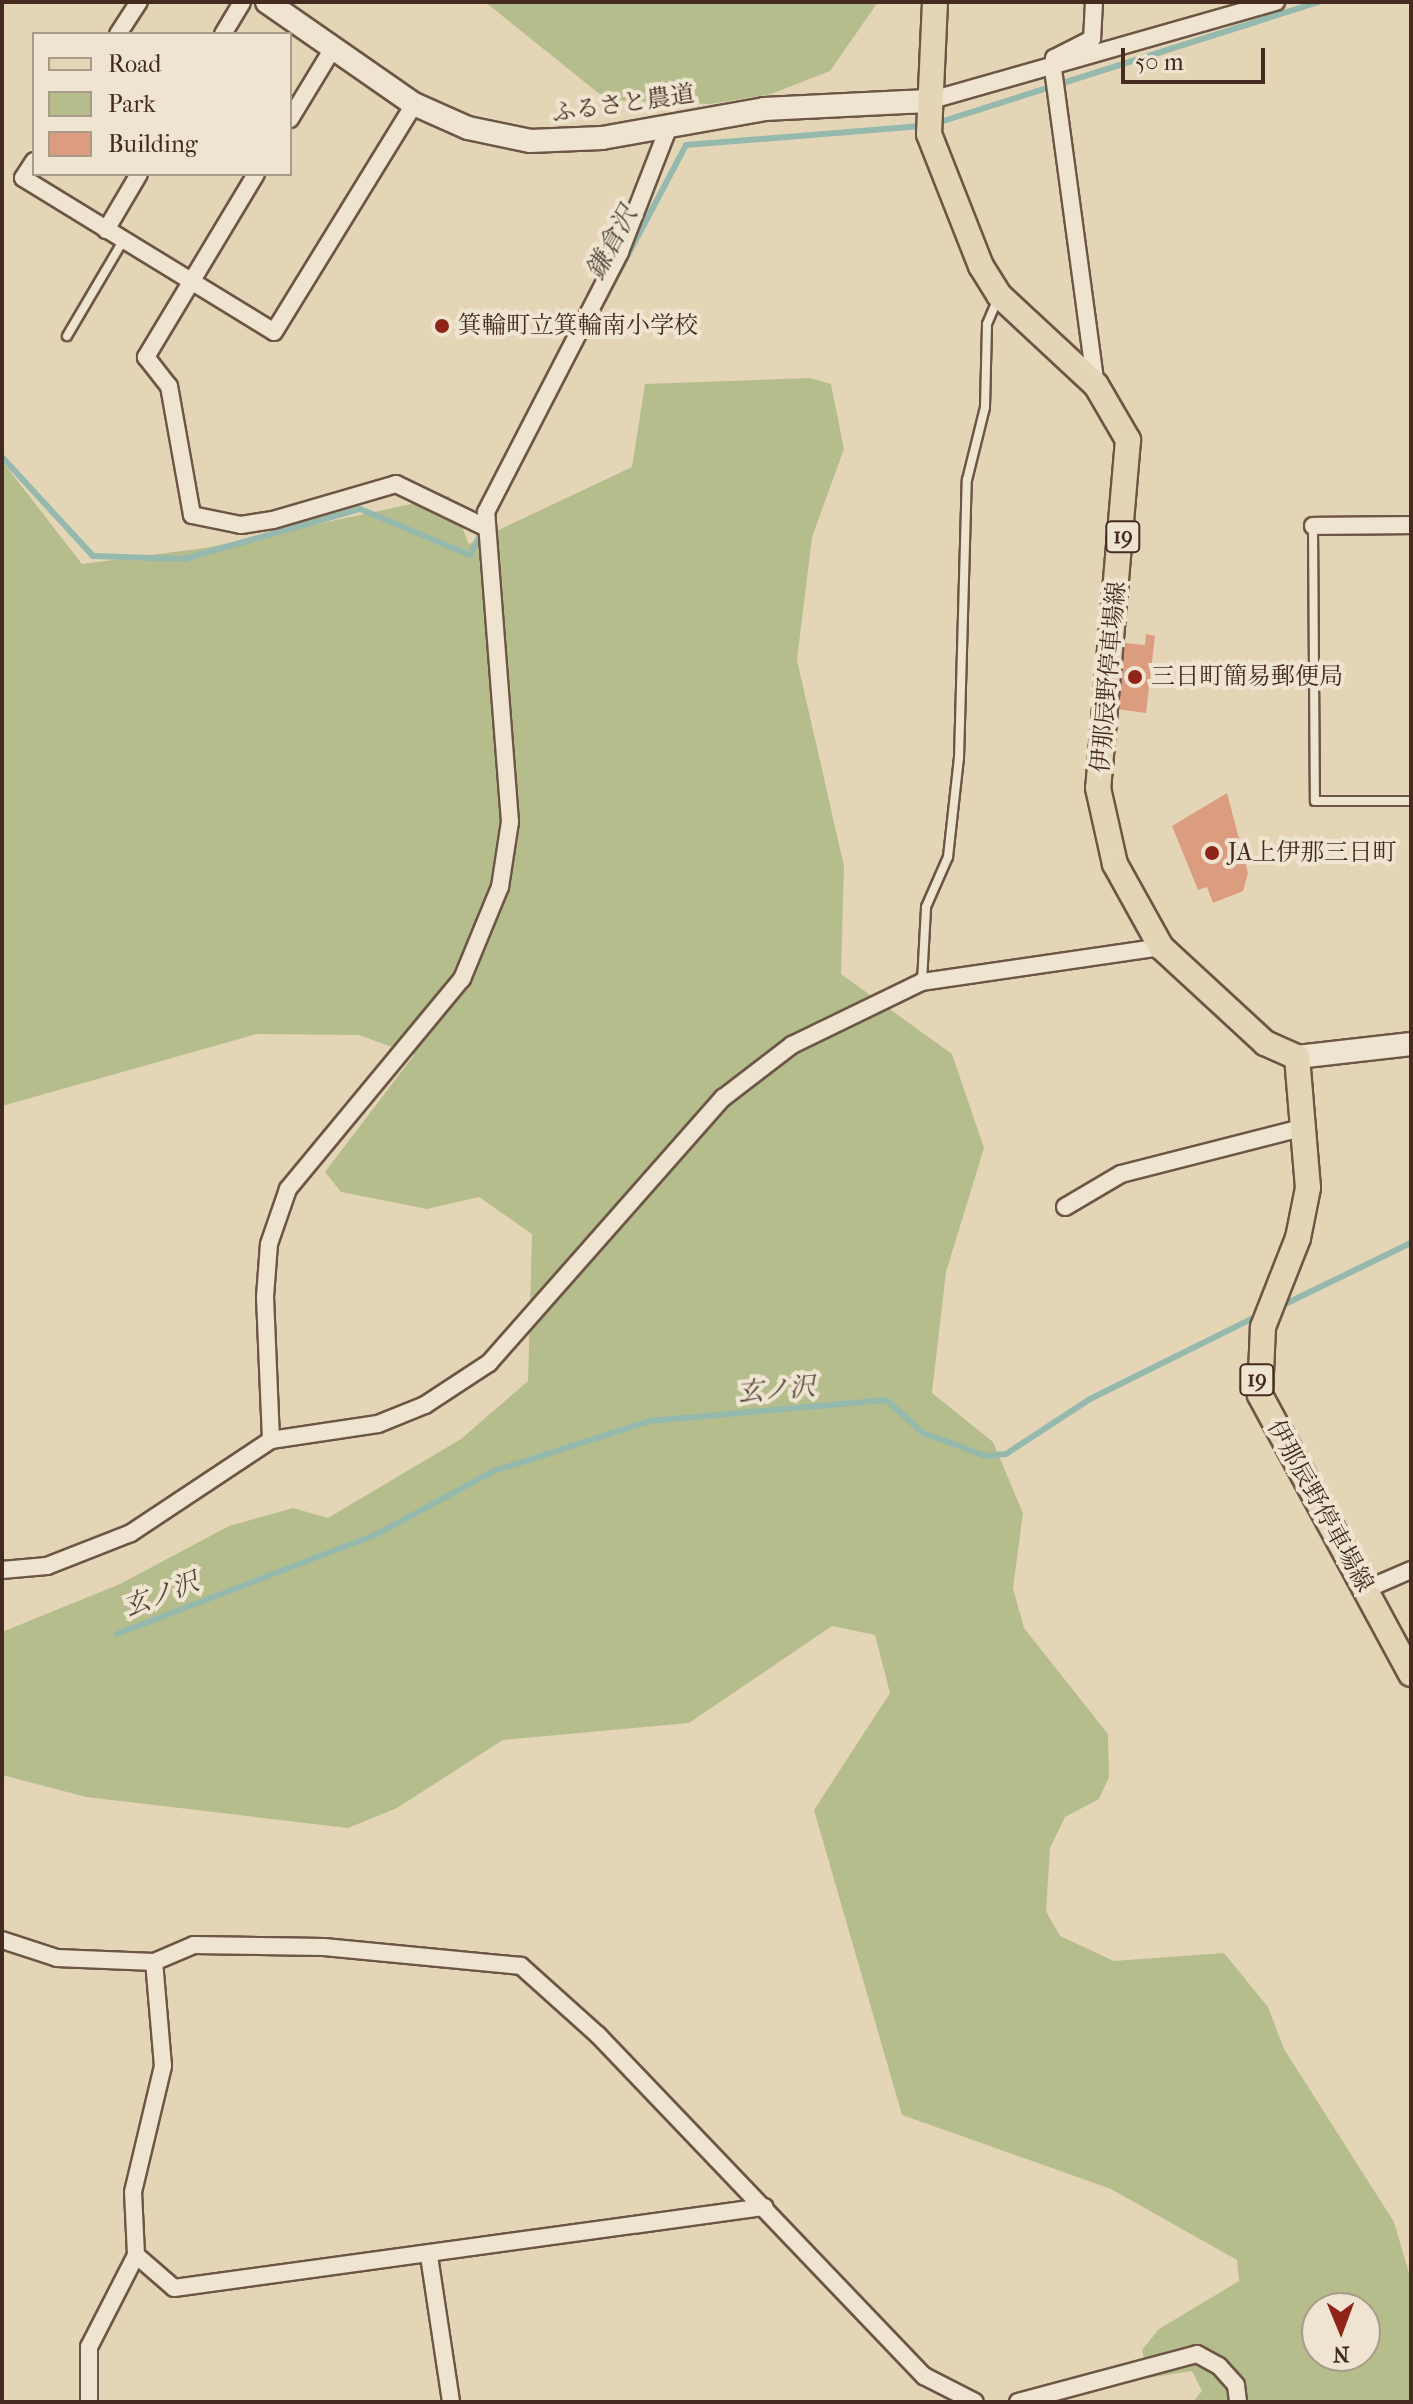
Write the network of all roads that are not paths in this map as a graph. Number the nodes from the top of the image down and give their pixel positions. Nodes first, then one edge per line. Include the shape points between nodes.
1 (139, 2) edge
2 (242, 2) edge
3 (267, 2) edge
4 (935, 2) edge
5 (1094, 2) edge
6 (1276, 2) edge
7 (119, 32) edge
8 (224, 32) edge
9 (332, 50) junction
10 (1053, 69) junction
11 (928, 101) junction
12 (414, 104) junction
13 (292, 116) edge
14 (669, 126) junction
15 (32, 164) edge
16 (138, 176) edge
17 (255, 176) edge
18 (106, 230) junction
19 (123, 241) junction
20 (191, 280) junction
21 (999, 295) junction
22 (67, 336) dead end
23 (1096, 385) junction
24 (1411, 525) edge
25 (483, 526) junction
26 (1313, 526) joint
27 (1411, 801) edge
28 (1161, 947) junction
29 (922, 982) junction
30 (1411, 1044) edge
31 (1297, 1057) junction
32 (1305, 1127) junction
33 (1065, 1207) dead end
34 (271, 1440) junction
35 (2, 1570) edge
36 (1411, 1570) edge
37 (1367, 1589) junction
38 (1411, 1674) edge
39 (2, 1940) edge
40 (154, 1962) junction
41 (764, 2207) junction
42 (136, 2255) junction
43 (429, 2256) junction
44 (89, 2402) edge
45 (451, 2402) edge
46 (975, 2402) edge
47 (1018, 2402) edge
48 (1238, 2402) edge

1 - 7 street
2 - 8 street
3 - 9 street, ふるさと農道
4 - 11 main road, 伊那辰野停車場線 / 19
5 - 10 street via 1092,39 1054,58
6 - 10 street
9 - 12 street, ふるさと農道
9 - 13 street
10 - 11 street
10 - 23 street
11 - 14 street, ふるさと農道 via 764,109
11 - 21 main road, 伊那辰野停車場線 / 19 via 937,162
12 - 14 street, ふるさと農道 via 468,128 530,141
12 - 20 street via 274,332
14 - 25 street via 620,252
15 - 18 street via 23,178
16 - 18 street
17 - 20 street
18 - 19 street
19 - 20 street
19 - 22 lane
20 - 25 street via 146,357 169,386 192,515 241,525 396,484
21 - 23 main road, 伊那辰野停車場線 / 19
21 - 29 lane via 987,324 985,407 967,480 958,772 948,857 926,907
23 - 28 main road, 伊那辰野停車場線 / 19 via 1128,440 1130,466 1103,698 1100,811 1115,864
24 - 26 street
25 - 34 street via 510,822 500,887 462,979 288,1189 269,1244 265,1297
26 - 27 lane via 1315,801
28 - 29 street
28 - 31 main road, 伊那辰野停車場線 / 19 via 1265,1043
29 - 34 street via 792,1045 723,1098 489,1363 425,1405 378,1424
30 - 31 street
31 - 32 main road, 伊那辰野停車場線 / 19
32 - 33 street via 1121,1174
32 - 37 main road, 伊那辰野停車場線 / 19 via 1305,1213 1263,1327 1256,1379
34 - 35 street via 131,1533 47,1566
36 - 37 street
37 - 38 main road, 伊那辰野停車場線 / 19
39 - 40 street via 57,1958
40 - 41 street via 194,1945 324,1947 521,1966
40 - 42 street via 163,2066 133,2192
41 - 43 street
41 - 46 street via 924,2376
42 - 43 street via 174,2288
42 - 44 street via 89,2347
43 - 45 street
47 - 48 street via 1197,2354 1236,2385

